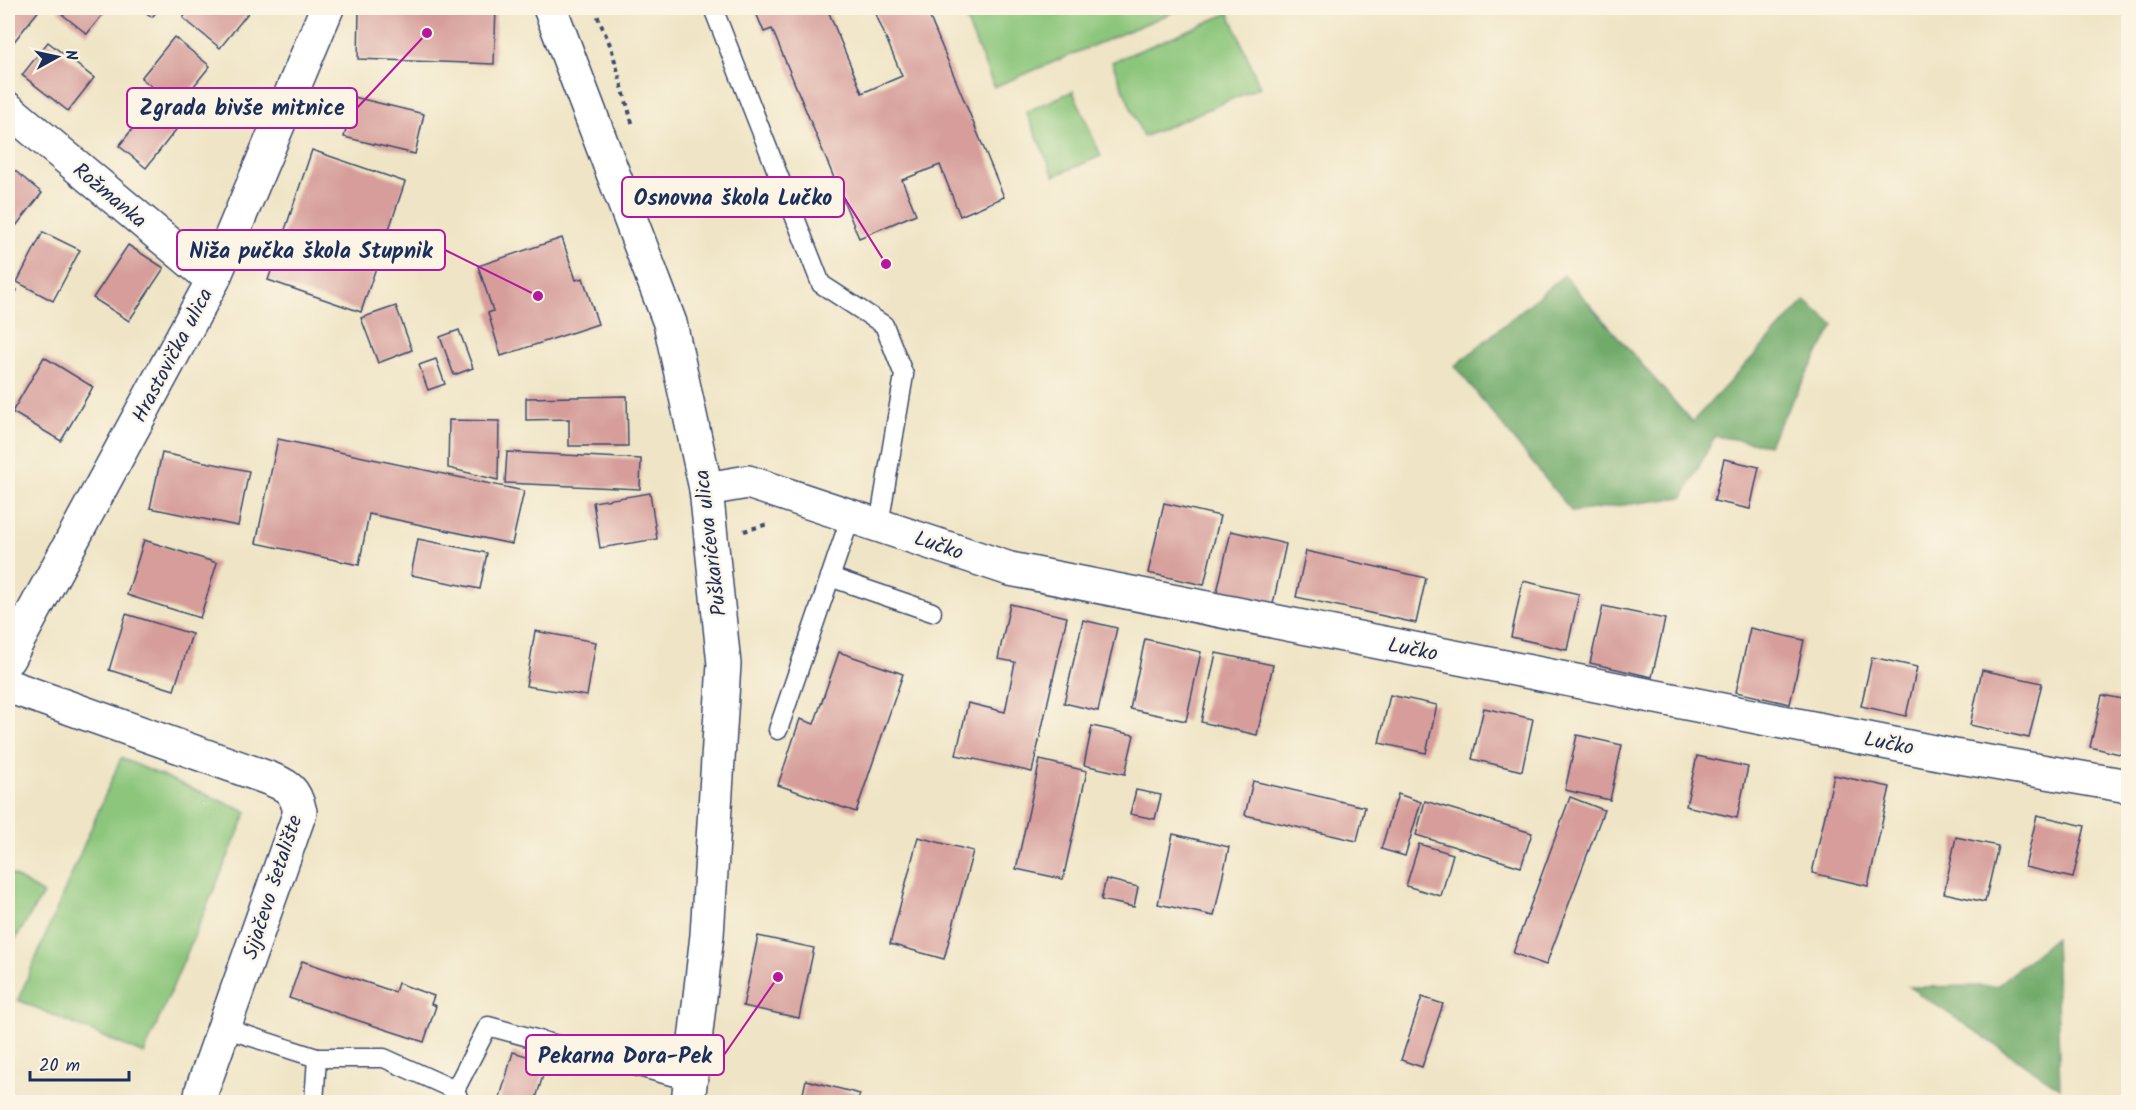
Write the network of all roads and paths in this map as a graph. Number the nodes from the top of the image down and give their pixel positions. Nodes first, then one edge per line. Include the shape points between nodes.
1 (327, 8) edge
2 (550, 8) edge
3 (713, 8) edge
4 (8, 109) edge
5 (213, 280) junction
6 (706, 489) junction
7 (865, 520) junction
8 (830, 577) junction
9 (932, 612) dead end
10 (8, 659) edge
11 (8, 686) edge
12 (778, 730) dead end
13 (2128, 786) edge
14 (224, 1028) junction
15 (317, 1058) junction
16 (689, 1092) edge
17 (458, 1096) edge
18 (200, 1102) edge
19 (314, 1102) edge

1 - 5 street, Hrastovička ulica
2 - 6 street, Puškarićeva ulica via 670,323
3 - 7 lane via 821,284 884,325 904,375
4 - 5 street, Rožmanka
5 - 10 street, Hrastovička ulica
6 - 7 street, Lučko via 748,482
6 - 16 street, Puškarićeva ulica via 724,664 707,935
7 - 8 lane
7 - 13 street, Lučko via 1010,569 1954,756
8 - 9 lane
8 - 12 lane
11 - 14 street, Sijačevo šetalište via 278,782 288,786 297,798 300,812
14 - 15 lane
14 - 18 street, Sijačevo šetalište
15 - 17 lane via 384,1058
15 - 19 lane
16 - 17 lane via 488,1026

